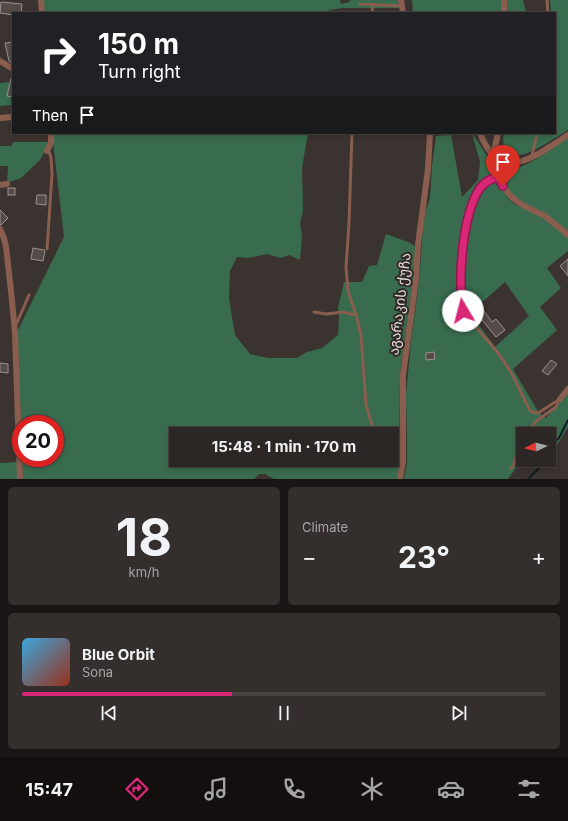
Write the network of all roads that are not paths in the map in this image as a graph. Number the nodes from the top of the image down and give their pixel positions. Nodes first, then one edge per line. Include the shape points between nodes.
1 (41, 0) edge
2 (504, 0) edge
3 (547, 0) edge
4 (401, 3) edge
5 (360, 4) dead end
6 (373, 4) junction
7 (42, 12) edge
8 (372, 12) edge
9 (504, 12) edge
10 (548, 12) edge
11 (0, 61) edge
12 (12, 68) edge
13 (12, 117) edge
14 (0, 118) edge
15 (51, 134) edge
16 (352, 134) edge
17 (430, 134) edge
18 (480, 134) edge
19 (498, 134) edge
20 (537, 134) edge
21 (568, 135) edge
22 (47, 151) joint
23 (491, 155) junction
24 (531, 158) junction
25 (498, 177) junction
26 (7, 184) dead end
27 (0, 185) edge
28 (0, 229) edge
29 (568, 235) edge
30 (47, 249) dead end
31 (29, 295) dead end
32 (314, 312) dead end
33 (356, 315) junction
34 (14, 329) junction
35 (568, 389) edge
36 (560, 399) junction
37 (373, 427) edge
38 (532, 427) edge
39 (403, 441) junction
40 (399, 443) edge
41 (516, 457) edge
42 (511, 468) dead end
43 (20, 479) edge
44 (400, 479) edge

1 - 7 street
2 - 9 street
3 - 10 lane
4 - 6 lane
5 - 6 lane
6 - 8 lane
11 - 12 street
13 - 14 street
15 - 22 street
16 - 33 lane via 346,267 348,291
17 - 39 street, აგარაკის ქუჩა via 416,280 403,375
18 - 23 street
19 - 23 street
20 - 24 lane
21 - 24 street
22 - 30 lane via 51,158 52,174
23 - 24 street via 513,163
23 - 25 street
25 - 29 street via 510,196 544,216
25 - 36 lane via 489,180 477,192 471,210 462,251 460,294 463,311 499,354 531,412 538,413
26 - 27 street
28 - 34 street via 5,242
31 - 34 lane
32 - 33 lane via 343,312
33 - 37 lane via 361,335 366,405
34 - 43 street
35 - 36 street
36 - 38 lane via 556,407
39 - 40 lane
39 - 44 street, აგარაკის ქუჩა
41 - 42 lane

